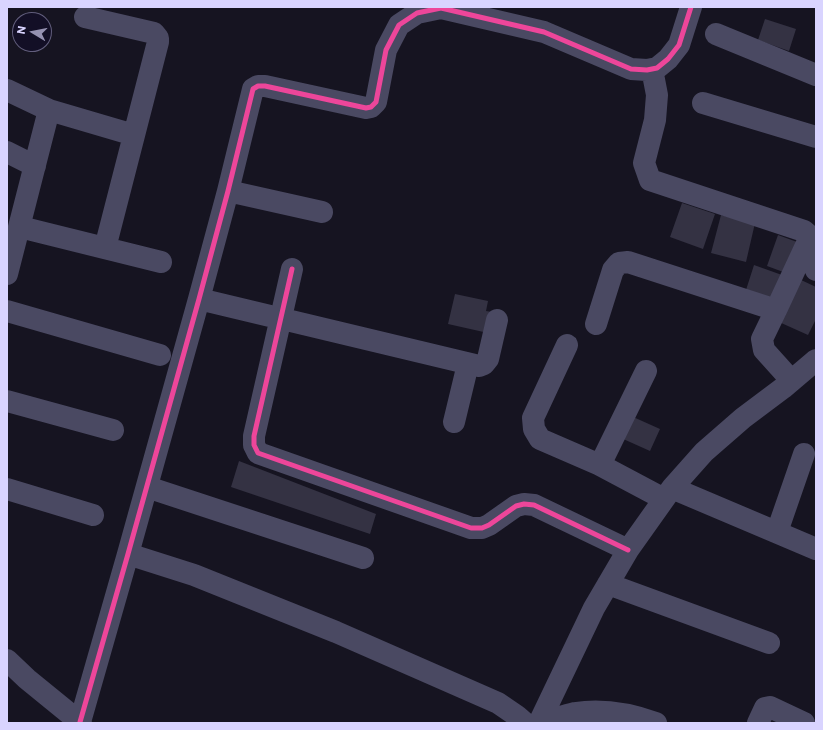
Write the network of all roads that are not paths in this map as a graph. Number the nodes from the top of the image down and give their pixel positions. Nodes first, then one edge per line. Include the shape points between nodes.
1 (691, 7) edge
2 (85, 17) dead end
3 (716, 34) dead end
4 (652, 69) junction
5 (816, 75) edge
6 (7, 90) edge
7 (703, 103) dead end
8 (49, 110) junction
9 (134, 135) junction
10 (816, 137) edge
11 (7, 152) edge
12 (35, 166) junction
13 (228, 191) junction
14 (322, 212) dead end
15 (20, 227) junction
16 (810, 236) junction
17 (105, 248) junction
18 (10, 249) edge
19 (161, 262) dead end
20 (292, 270) dead end
21 (816, 270) edge
22 (7, 274) edge
23 (199, 299) junction
24 (776, 310) junction
25 (7, 311) edge
26 (281, 318) junction
27 (497, 320) dead end
28 (596, 324) dead end
29 (567, 345) dead end
30 (160, 355) dead end
31 (816, 360) edge
32 (468, 364) junction
33 (646, 371) dead end
34 (791, 380) junction
35 (7, 401) edge
36 (454, 422) dead end
37 (114, 430) dead end
38 (804, 454) dead end
39 (600, 465) junction
40 (147, 487) junction
41 (7, 489) edge
42 (668, 494) junction
43 (93, 515) dead end
44 (777, 532) junction
45 (816, 549) edge
46 (628, 550) junction
47 (128, 554) junction
48 (362, 558) dead end
49 (608, 584) junction
50 (769, 643) dead end
51 (7, 660) edge
52 (80, 722) edge
53 (525, 723) edge
54 (539, 723) edge
55 (656, 723) edge
56 (758, 723) edge
57 (804, 723) edge

1 - 4 street via 680,45 668,59
2 - 9 street via 154,33 158,38
3 - 5 street
4 - 13 street via 631,69 544,32 441,8 417,13 399,25 386,50 376,102 371,108 265,86 253,89
4 - 16 street via 657,95 655,120 644,163 650,180 804,231
6 - 8 street
7 - 10 street
8 - 9 street
8 - 12 street
9 - 17 street
11 - 12 street
12 - 15 street
13 - 14 street
13 - 23 street
15 - 17 street
15 - 18 street
16 - 21 street via 813,244 812,259
16 - 24 street
17 - 19 street
18 - 22 street
20 - 26 street
23 - 26 street
23 - 40 street
24 - 28 street via 628,262 619,263 613,270
24 - 34 street via 762,339 764,350
25 - 30 street
26 - 32 street
26 - 46 street via 254,436 254,445 258,453 471,528 489,525 516,506 534,505
27 - 32 street via 488,360 479,366
29 - 39 street via 533,418 534,429 540,439
31 - 34 street
32 - 36 street
33 - 39 street
34 - 42 street via 704,452
35 - 37 street
38 - 44 street
39 - 42 street
40 - 47 street
40 - 48 street
41 - 43 street
42 - 44 street
42 - 46 street
44 - 45 street
46 - 49 street
47 - 52 street
47 - 53 street via 194,575 336,632 498,704
49 - 50 street
49 - 54 street
51 - 52 street
54 - 55 street via 576,713 606,712 640,717
56 - 57 street via 765,708 770,707

